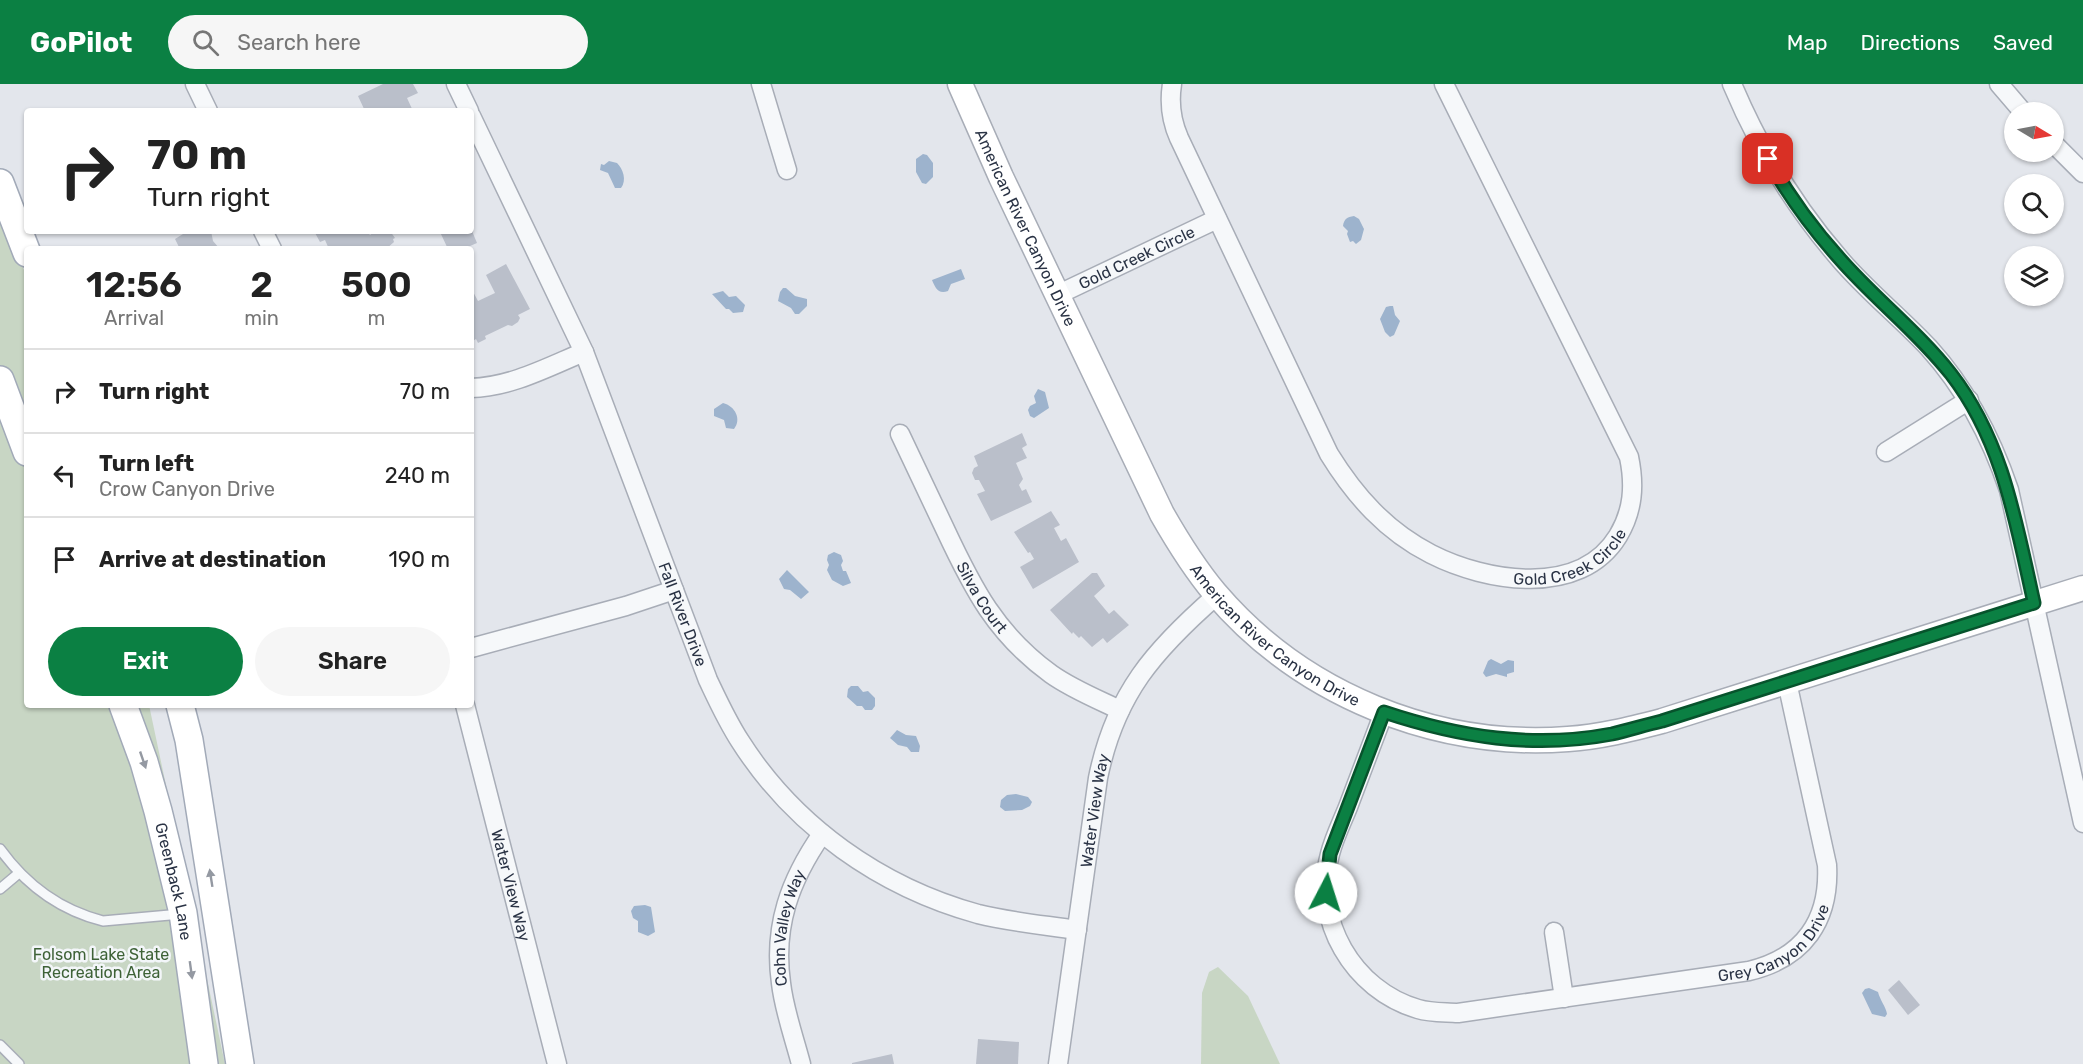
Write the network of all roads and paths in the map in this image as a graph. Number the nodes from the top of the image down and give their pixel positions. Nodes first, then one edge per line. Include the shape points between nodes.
1 (195, 84) edge
2 (456, 84) edge
3 (761, 84) edge
4 (960, 84) edge
5 (1172, 84) edge
6 (1444, 84) edge
7 (1732, 84) edge
8 (1999, 84) edge
9 (2014, 102) edge
10 (207, 108) edge
11 (468, 108) edge
12 (474, 122) edge
13 (2064, 154) edge
14 (787, 170) dead end
15 (2083, 173) edge
16 (0, 183) edge
17 (1217, 219) junction
18 (24, 246) edge
19 (1057, 295) junction
20 (584, 352) junction
21 (0, 380) edge
22 (474, 388) edge
23 (1969, 400) junction
24 (900, 434) dead end
25 (24, 444) edge
26 (1886, 453) dead end
27 (2083, 588) edge
28 (674, 590) junction
29 (1217, 595) junction
30 (2034, 603) junction
31 (474, 647) edge
32 (1787, 682) junction
33 (124, 708) edge
34 (181, 708) edge
35 (466, 708) edge
36 (1120, 710) junction
37 (1384, 712) junction
38 (2083, 823) edge
39 (822, 834) junction
40 (0, 849) edge
41 (19, 873) junction
42 (0, 889) edge
43 (215, 907) junction
44 (183, 913) junction
45 (1077, 930) junction
46 (1554, 932) dead end
47 (1564, 998) junction
48 (0, 1046) edge
49 (19, 1064) edge
50 (204, 1064) edge
51 (240, 1064) edge
52 (557, 1064) edge
53 (801, 1064) edge
54 (1059, 1064) edge

1 - 10 street
2 - 11 street
3 - 14 street
4 - 19 main road, American River Canyon Drive
5 - 17 street, Gold Creek Circle via 1175,129
6 - 17 street, Gold Creek Circle via 1629,457 1632,501 1623,528 1606,551 1582,568 1554,577 1524,578 1461,566 1403,537 1366,506 1329,454
7 - 23 street via 1748,123 1801,211 1840,259 1929,348
8 - 9 street
12 - 20 street, Fall River Drive
13 - 15 street
16 - 18 main road
17 - 19 street, Gold Creek Circle
19 - 29 main road, American River Canyon Drive via 1162,514 1184,552
20 - 22 street via 519,379
20 - 28 street, Fall River Drive
21 - 25 main road
23 - 26 street
23 - 30 street via 1998,457 2009,490
24 - 36 street, Silva Court via 967,575 1003,631 1052,675
27 - 30 main road, American River Canyon Drive
28 - 31 street
28 - 39 street, Fall River Drive via 708,680 740,742 774,787
29 - 36 street, Water View Way via 1149,661
29 - 37 main road, American River Canyon Drive via 1279,654 1315,678
30 - 32 main road, American River Canyon Drive
30 - 38 street
32 - 37 main road, American River Canyon Drive via 1662,721 1612,734 1568,739 1480,737
32 - 47 street, Grey Canyon Drive via 1827,865 1827,894 1810,934 1790,955 1764,968
33 -> 44 main road, Greenback Lane via 144,762
43 -> 34 main road, Greenback Lane
35 - 52 street, Water View Way
36 - 45 street, Water View Way via 1101,764
37 - 47 street, Grey Canyon Drive via 1330,854 1326,893 1339,944 1358,972 1383,993 1419,1009 1458,1013
39 - 45 street, Fall River Drive via 862,864 938,901 1005,920
39 - 53 street, Cohn Valley Way via 795,879 780,930 781,983
40 - 41 lane
41 - 42 lane
41 - 44 lane via 64,907 103,921
43 - 44 street
43 - 51 main road, Greenback Lane
44 -> 50 main road, Greenback Lane
45 - 54 street, Water View Way
46 - 47 street
48 - 49 lane

